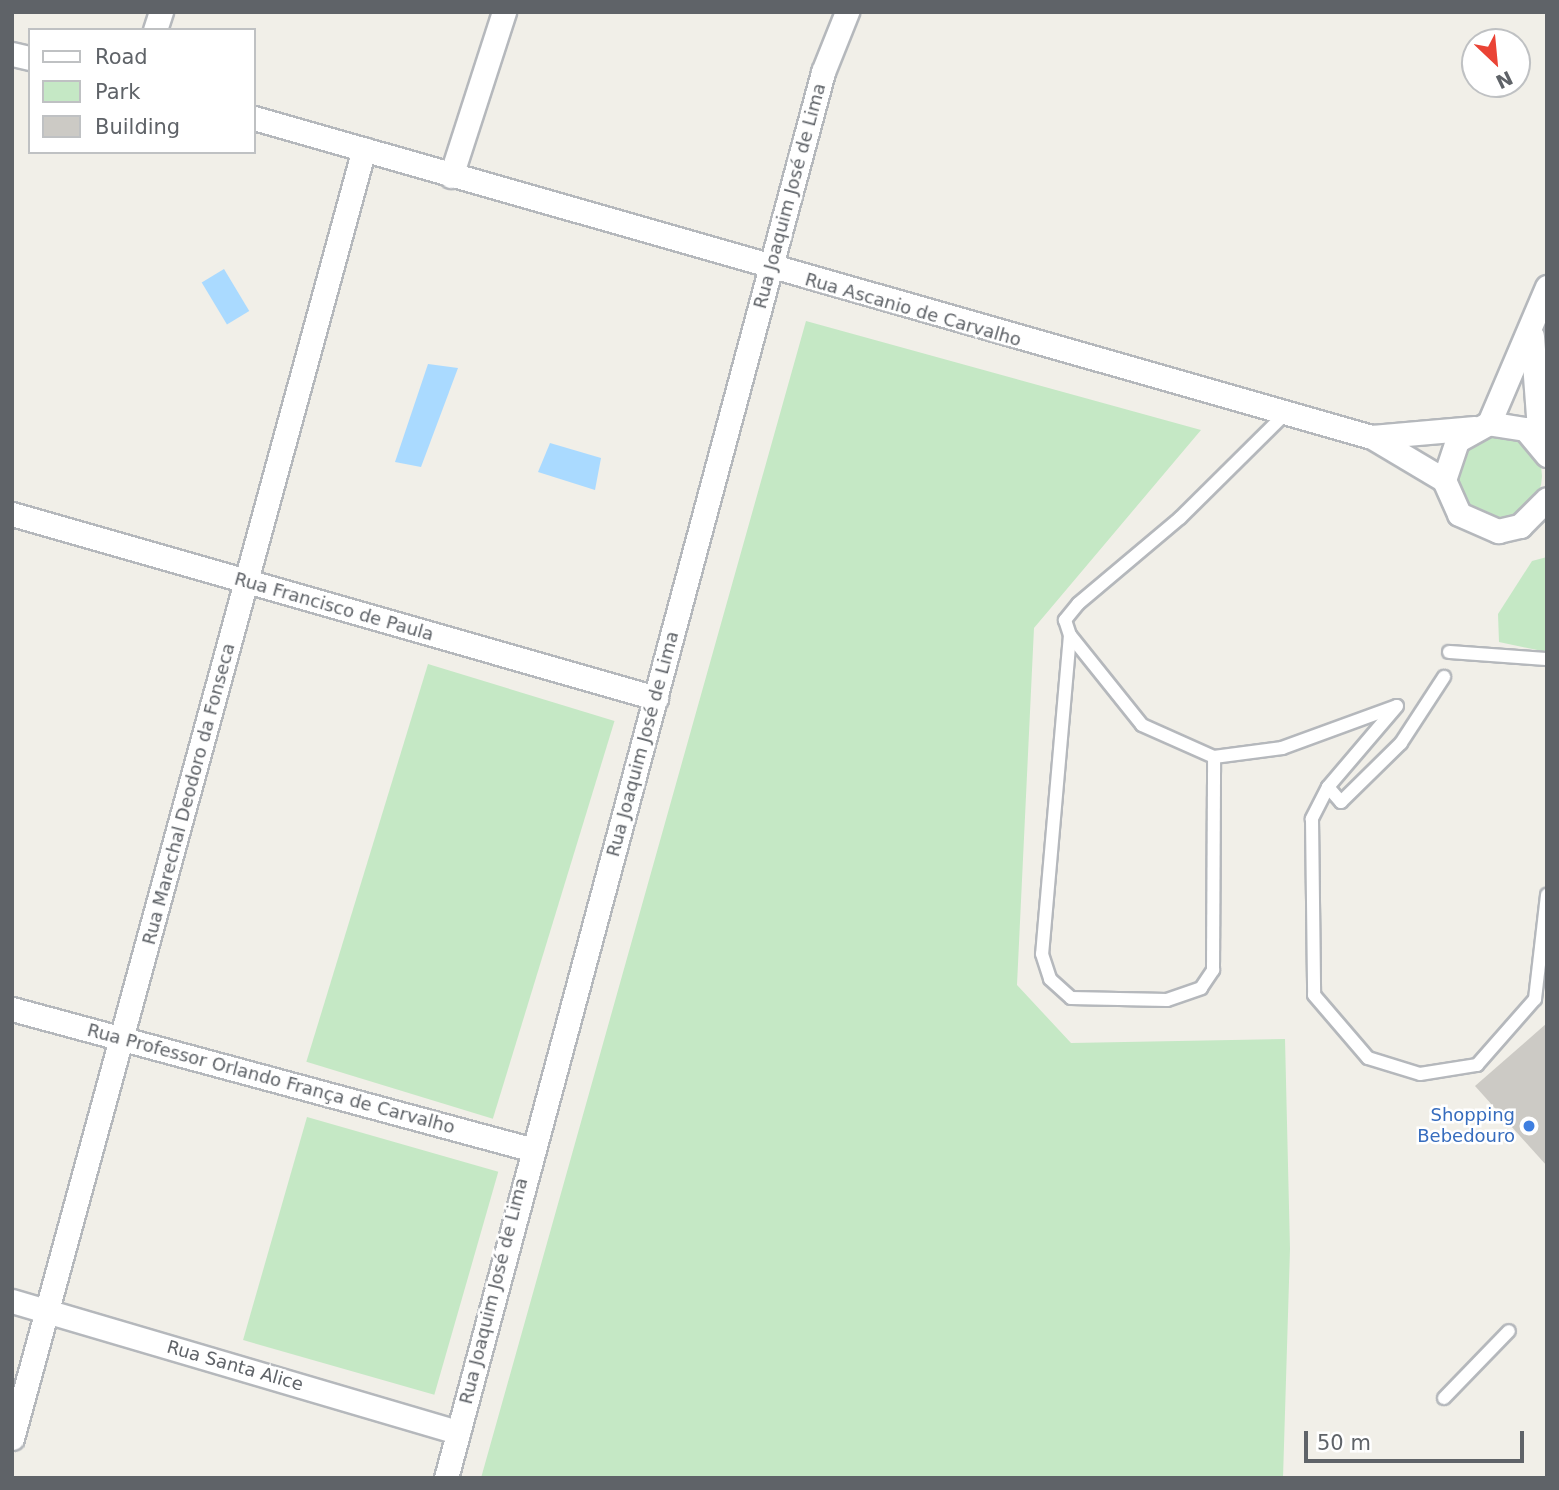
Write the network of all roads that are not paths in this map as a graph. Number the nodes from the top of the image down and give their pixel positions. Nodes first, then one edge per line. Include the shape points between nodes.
1 (504, 12) edge
2 (847, 12) edge
3 (256, 119) edge
4 (364, 149) junction
5 (451, 176) junction
6 (771, 270) junction
7 (1547, 288) edge
8 (1532, 333) junction
9 (1284, 415) junction
10 (1482, 426) junction
11 (1372, 437) junction
12 (1545, 448) edge
13 (1444, 480) junction
14 (1543, 509) edge
15 (12, 514) edge
16 (247, 583) junction
17 (1070, 635) junction
18 (1449, 652) dead end
19 (1547, 659) edge
20 (1444, 677) dead end
21 (656, 698) junction
22 (1214, 757) junction
23 (1328, 787) junction
24 (1547, 895) edge
25 (12, 1009) edge
26 (122, 1040) junction
27 (530, 1149) junction
28 (12, 1301) edge
29 (47, 1311) junction
30 (1509, 1331) dead end
31 (1444, 1398) dead end
32 (458, 1432) junction
33 (12, 1438) edge
34 (446, 1478) edge

1 - 5 street
2 - 6 street, Rua Joaquim José de Lima via 823,72
3 - 4 street, Rua Ascanio de Carvalho
4 - 5 street, Rua Ascanio de Carvalho
4 - 16 street, Rua Marechal Deodoro da Fonseca
5 - 6 street, Rua Ascanio de Carvalho
6 - 9 street, Rua Ascanio de Carvalho
6 - 21 street, Rua Joaquim José de Lima
7 - 8 street
8 - 10 street
8 - 12 street
9 - 11 street, Rua Ascanio de Carvalho
9 - 17 lane via 1180,518 1078,604 1065,620
10 - 11 street, Rua Ascanio de Carvalho
10 - 12 street, Rua Ascanio de Carvalho via 1525,429
10 - 13 street via 1452,450
11 - 13 street, Rua Ascanio de Carvalho
13 - 14 street via 1459,514 1477,527 1498,531
15 - 16 street, Rua Francisco de Paula
16 - 21 street, Rua Francisco de Paula
16 - 26 street, Rua Marechal Deodoro da Fonseca
17 - 22 lane via 1142,725
17 - 22 lane via 1042,954 1050,979 1071,998 1167,1000 1201,988 1213,970
18 - 19 lane
20 - 23 lane via 1401,743 1341,802
21 - 27 street, Rua Joaquim José de Lima
22 - 23 lane via 1282,748 1397,706
23 - 24 lane via 1312,819 1314,995 1368,1058 1420,1073 1477,1065 1535,999
25 - 26 street, Rua Professor Orlando França de Carvalho
26 - 27 street, Rua Professor Orlando França de Carvalho
26 - 29 street, Rua Marechal Deodoro da Fonseca
27 - 32 street, Rua Joaquim José de Lima
28 - 29 street, Rua Santa Alice
29 - 32 street, Rua Santa Alice
29 - 33 street, Rua Marechal Deodoro da Fonseca
30 - 31 lane
32 - 34 street, Rua Joaquim José de Lima

